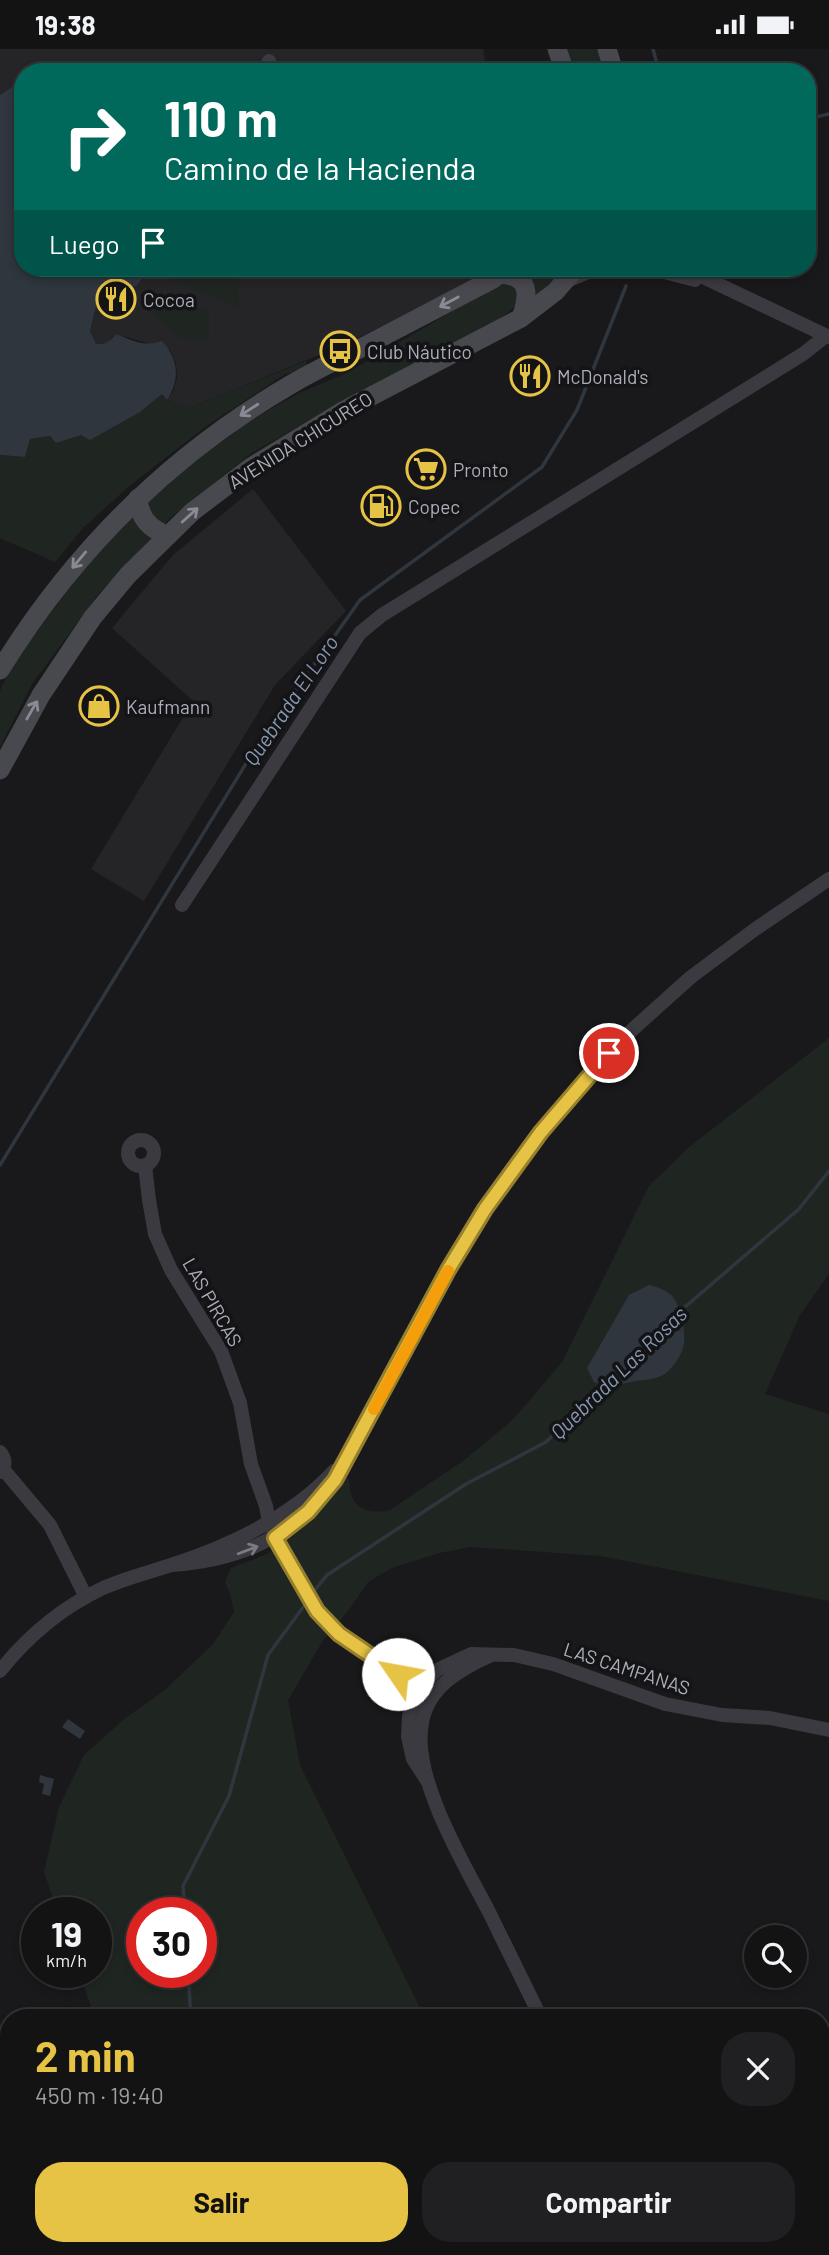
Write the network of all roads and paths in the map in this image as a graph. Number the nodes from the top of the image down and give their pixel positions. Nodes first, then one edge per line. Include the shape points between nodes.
1 (493, 277) edge
2 (515, 277) edge
3 (568, 277) edge
4 (684, 277) edge
5 (703, 277) edge
6 (726, 288) junction
7 (521, 318) junction
8 (828, 336) edge
9 (138, 498) junction
10 (167, 535) junction
11 (0, 670) edge
12 (0, 771) edge
13 (829, 879) edge
14 (182, 905) dead end
15 (145, 1165) dead end
16 (0, 1453) edge
17 (349, 1455) junction
18 (1, 1471) edge
19 (269, 1523) junction
20 (275, 1538) junction
21 (172, 1565) junction
22 (86, 1597) junction
23 (0, 1671) edge
24 (426, 1691) junction
25 (829, 1730) edge
26 (537, 2009) edge

1 -> 9 main road via 260,403 199,446
2 - 7 main road via 525,287 527,299
3 - 7 main road, AVENIDA CHICUREO
4 - 6 street
5 - 6 street
6 - 8 street
10 -> 7 main road, AVENIDA CHICUREO via 251,467 341,412
8 - 14 street via 360,633
9 - 10 main road via 146,522
9 -> 11 main road via 58,586
12 -> 10 main road, AVENIDA CHICUREO via 41,695 93,617
13 - 17 street via 691,977 633,1029 563,1105 468,1235
15 - 19 street, LAS PIRCAS via 155,1234 171,1270 221,1351 240,1403 251,1464
16 - 18 street via 5,1459
17 - 19 street via 300,1502
17 - 20 street via 318,1502
18 - 22 street via 50,1525
19 - 20 street, LAS PIRCAS
19 - 21 street
21 -> 20 street via 227,1557
20 - 24 street via 317,1611 339,1634
21 - 22 street via 128,1577
22 - 23 street via 43,1626
24 - 25 street, LAS CAMPANAS via 437,1670 471,1654 496,1653 553,1664 665,1704
24 - 26 street via 409,1716 413,1759

